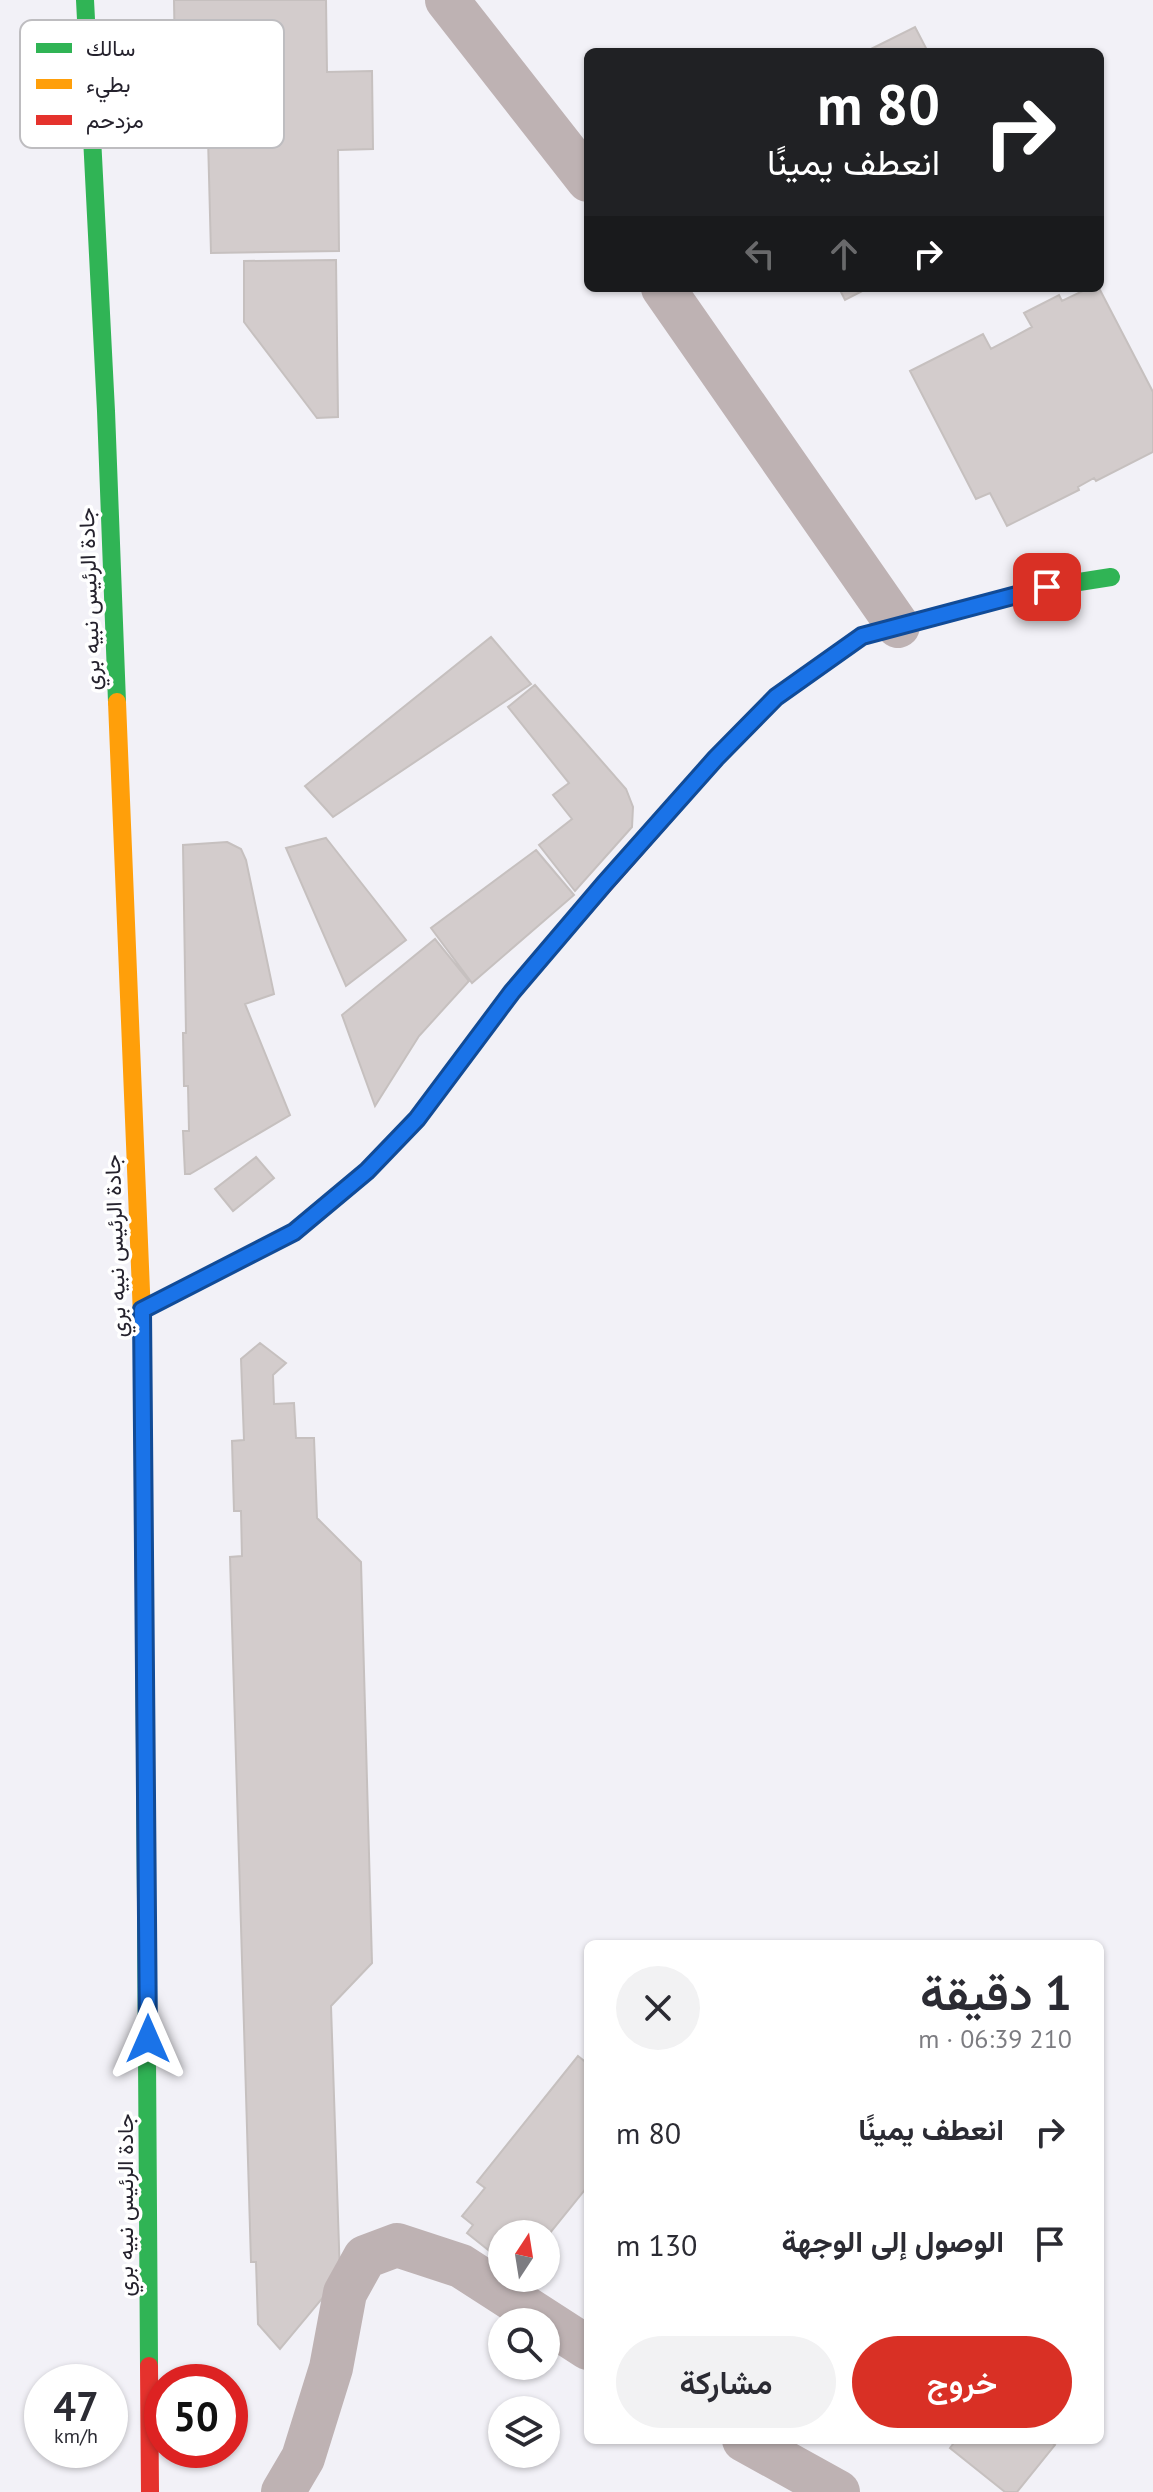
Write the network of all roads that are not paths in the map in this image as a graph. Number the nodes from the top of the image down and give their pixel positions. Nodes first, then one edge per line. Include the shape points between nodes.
1 (85, 0) edge
2 (447, 0) edge
3 (86, 20) edge
4 (93, 148) edge
5 (584, 175) edge
6 (666, 292) edge
7 (1111, 577) dead end
8 (898, 626) junction
9 (142, 1310) junction
10 (584, 2345) edge
11 (751, 2444) edge
12 (150, 2492) edge
13 (283, 2492) edge
14 (838, 2492) edge

1 - 3 main road, جادة الرئيس نبيه بري
2 - 5 street
4 - 9 main road, جادة الرئيس نبيه بري
6 - 8 street
7 - 8 main road via 1047,587
8 - 9 main road via 862,636 776,697 716,758 512,992 417,1119 367,1171 294,1232
9 - 12 main road, جادة الرئيس نبيه بري
10 - 13 street via 461,2266 397,2245 365,2257 345,2293 331,2368 303,2458
11 - 14 street

